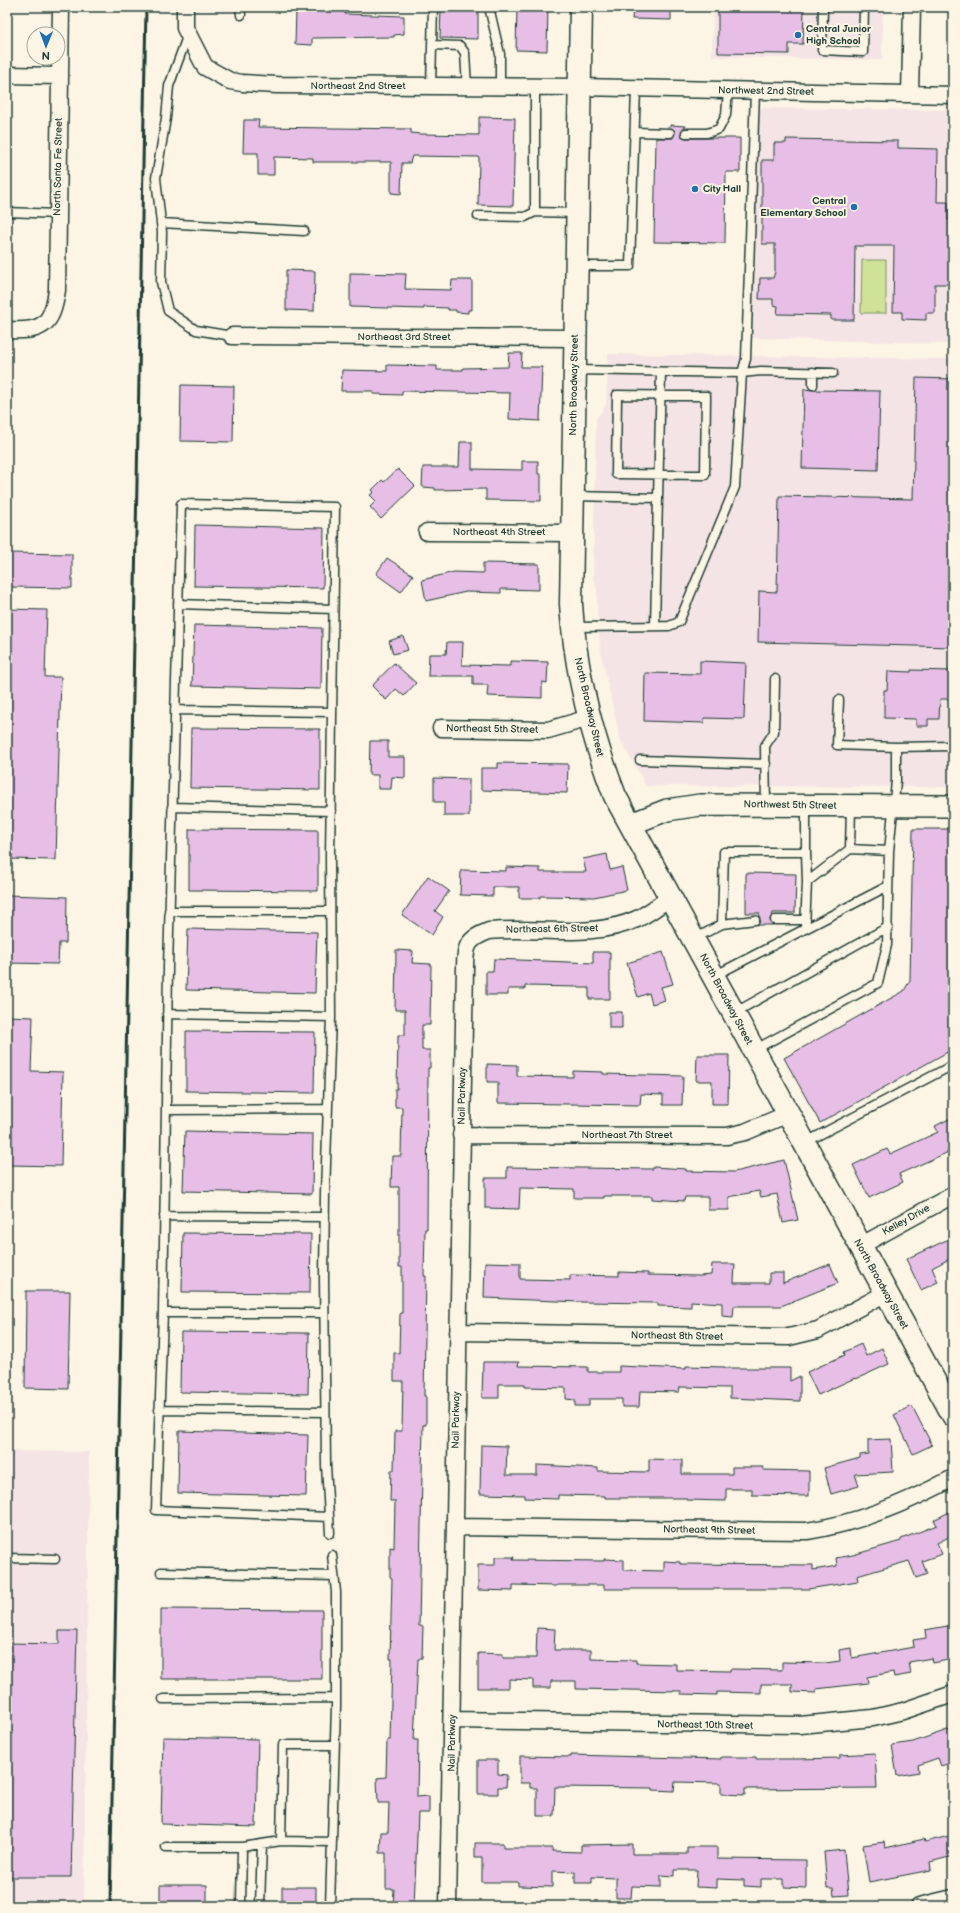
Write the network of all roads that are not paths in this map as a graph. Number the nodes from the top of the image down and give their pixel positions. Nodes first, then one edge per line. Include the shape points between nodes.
1 (61, 7) edge
2 (185, 7) edge
3 (433, 7) edge
4 (489, 7) edge
5 (581, 7) edge
6 (823, 7) edge
7 (864, 7) edge
8 (912, 7) edge
9 (188, 34) junction
10 (432, 45) junction
11 (7, 75) edge
12 (59, 76) junction
13 (431, 86) junction
14 (466, 86) junction
15 (500, 87) junction
16 (535, 87) junction
17 (579, 87) junction
18 (636, 88) junction
19 (728, 90) junction
20 (755, 91) junction
21 (910, 94) junction
22 (953, 95) edge
23 (634, 132) junction
24 (670, 133) dead end
25 (686, 133) dead end
26 (7, 212) edge
27 (535, 212) junction
28 (577, 213) junction
29 (57, 214) junction
30 (478, 216) dead end
31 (160, 223) junction
32 (304, 231) dead end
33 (576, 266) junction
34 (7, 330) edge
35 (232, 336) joint
36 (575, 338) junction
37 (574, 370) junction
38 (661, 372) junction
39 (814, 372) junction
40 (742, 373) junction
41 (833, 373) dead end
42 (813, 385) dead end
43 (660, 395) junction
44 (658, 474) junction
45 (572, 496) junction
46 (658, 498) junction
47 (427, 532) dead end
48 (571, 533) junction
49 (178, 604) junction
50 (333, 609) junction
51 (655, 626) junction
52 (573, 627) junction
53 (775, 679) dead end
54 (839, 700) dead end
55 (175, 710) junction
56 (332, 712) junction
57 (589, 718) junction
58 (440, 728) dead end
59 (953, 746) edge
60 (896, 747) junction
61 (640, 760) dead end
62 (766, 764) junction
63 (766, 805) junction
64 (806, 805) junction
65 (852, 805) junction
66 (892, 806) junction
67 (953, 806) edge
68 (172, 807) junction
69 (331, 811) junction
70 (631, 824) junction
71 (850, 849) junction
72 (889, 851) junction
73 (806, 852) junction
74 (807, 882) junction
75 (888, 886) junction
76 (670, 897) junction
77 (330, 911) junction
78 (170, 912) junction
79 (755, 920) dead end
80 (775, 920) dead end
81 (722, 924) junction
82 (805, 924) junction
83 (888, 927) junction
84 (475, 936) joint
85 (693, 939) junction
86 (714, 977) junction
87 (733, 1013) junction
88 (167, 1014) junction
89 (331, 1017) junction
90 (753, 1050) junction
91 (953, 1065) edge
92 (328, 1109) junction
93 (166, 1110) junction
94 (788, 1114) junction
95 (461, 1134) junction
96 (804, 1143) junction
97 (953, 1195) edge
98 (164, 1216) junction
99 (324, 1217) junction
100 (860, 1246) junction
101 (886, 1293) junction
102 (163, 1313) junction
103 (324, 1313) junction
104 (458, 1332) junction
105 (159, 1410) junction
106 (325, 1412) junction
107 (953, 1415) edge
108 (953, 1478) edge
109 (329, 1517) junction
110 (455, 1527) junction
111 (330, 1533) dead end
112 (332, 1554) dead end
113 (7, 1558) edge
114 (55, 1559) dead end
115 (161, 1572) dead end
116 (334, 1576) junction
117 (953, 1694) edge
118 (336, 1698) junction
119 (163, 1699) dead end
120 (452, 1720) junction
121 (334, 1745) junction
122 (281, 1841) junction
123 (331, 1842) junction
124 (262, 1844) junction
125 (166, 1847) dead end
126 (242, 1847) junction
127 (953, 1898) edge
128 (241, 1906) edge
129 (260, 1906) edge
130 (330, 1906) edge
131 (448, 1906) edge
132 (919, 1906) edge

1 - 12 street, North Santa Fe Street
2 - 9 street, Northeast 2nd Street via 185,28
3 - 10 lane
4 - 15 lane via 500,54
5 - 17 main road, North Broadway Street
6 - 7 lane via 822,50 863,52
8 - 21 street
9 - 13 street, Northeast 2nd Street via 205,67 230,81 277,85
9 - 31 lane via 169,86 156,178
10 - 13 lane
10 - 14 lane via 460,46 465,53
11 - 12 street
12 - 29 street, North Santa Fe Street
13 - 14 street, Northeast 2nd Street
14 - 15 street, Northeast 2nd Street
15 - 16 street, Northeast 2nd Street
16 - 17 street, Northeast 2nd Street
16 - 27 lane
17 - 18 street, Northwest 2nd Street
17 - 28 main road, North Broadway Street
18 - 19 street, Northwest 2nd Street
18 - 23 lane
19 - 20 street, Northwest 2nd Street
19 - 25 lane via 726,115 719,129 707,133
20 - 21 street, Northwest 2nd Street
20 - 40 lane via 746,359
21 - 22 street, Northwest 2nd Street
23 - 24 lane
23 - 33 lane via 630,266
26 - 29 lane
27 - 28 lane
27 - 30 lane via 525,217
28 - 33 main road, North Broadway Street
29 - 34 street, North Santa Fe Street via 55,308 45,323 29,330
31 - 32 lane
31 - 35 lane via 161,282 168,311 196,330
33 - 36 main road, North Broadway Street
35 - 36 street, Northeast 3rd Street
36 - 37 main road, North Broadway Street
37 - 38 lane
37 - 45 main road, North Broadway Street
38 - 40 lane
38 - 43 lane
39 - 40 lane
39 - 41 lane
39 - 42 lane
40 - 51 lane via 735,487 681,617 673,626
43 - 44 lane
43 - 44 lane via 617,395 616,474
43 - 44 lane via 706,396 705,475
44 - 46 lane
45 - 46 lane
45 - 48 main road, North Broadway Street
46 - 51 lane
47 - 48 street, Northeast 4th Street
48 - 52 main road, North Broadway Street
49 - 50 lane
49 - 50 lane via 181,504 334,507
49 - 55 lane
50 - 56 lane
51 - 52 lane
52 - 57 main road, North Broadway Street via 576,658
53 - 62 lane via 774,732 765,746
54 - 60 lane via 837,745
55 - 56 lane
55 - 68 lane
56 - 69 lane
57 - 58 street, Northeast 5th Street via 548,730
57 - 70 main road, North Broadway Street via 615,796
59 - 60 lane
60 - 66 lane via 896,781
61 - 62 lane
62 - 63 lane
63 - 64 street, Northwest 5th Street
63 - 70 street, Northwest 5th Street via 714,804 682,807
64 - 65 street, Northwest 5th Street
64 - 73 lane
65 - 66 street, Northwest 5th Street
65 - 71 lane
66 - 67 street, Northwest 5th Street
66 - 72 lane
68 - 69 lane
68 - 78 lane
69 - 77 lane
70 - 76 main road, North Broadway Street
71 - 72 lane
71 - 74 lane
72 - 75 lane
73 - 74 lane
73 - 81 lane via 724,852
74 - 82 lane
75 - 82 lane
75 - 83 lane
76 - 84 street, Northeast 6th Street via 637,919 609,928 500,930
76 - 85 main road, North Broadway Street
77 - 78 lane
77 - 89 lane
78 - 88 lane
79 - 81 lane
80 - 82 lane
81 - 85 lane
82 - 86 lane
83 - 87 lane
83 - 90 lane via 887,946 878,983
84 - 95 street, Nail Parkway via 467,947 465,957
85 - 86 main road, North Broadway Street
86 - 87 main road, North Broadway Street
87 - 90 main road, North Broadway Street
88 - 89 lane
88 - 93 lane
89 - 92 lane
90 - 94 main road, North Broadway Street
91 - 96 lane
92 - 93 lane
92 - 99 lane
93 - 98 lane
94 - 95 street, Northeast 7th Street via 745,1132 727,1136
94 - 96 main road, North Broadway Street
95 - 104 street, Nail Parkway
96 - 100 main road, North Broadway Street
97 - 100 street, Kelley Drive
98 - 99 lane
98 - 102 lane
99 - 103 lane
100 - 101 main road, North Broadway Street
101 - 104 street, Northeast 8th Street via 818,1330 790,1337
101 - 107 main road, North Broadway Street
102 - 103 lane
102 - 105 lane
103 - 106 lane
104 - 110 street, Nail Parkway
105 - 106 lane
105 - 109 lane via 156,1510
106 - 109 lane
108 - 110 street, Northeast 9th Street via 886,1511 841,1525 807,1531
109 - 111 lane
110 - 120 street, Nail Parkway
112 - 116 lane
113 - 114 lane
115 - 116 lane
116 - 118 lane
117 - 120 street, Northeast 10th Street via 873,1718 800,1725
118 - 119 lane
118 - 121 lane
120 - 131 street, Nail Parkway
121 - 122 lane via 283,1745
121 - 123 lane
122 - 123 lane
122 - 124 lane
123 - 130 lane
124 - 126 lane
124 - 129 lane
125 - 126 lane
126 - 128 lane
127 - 132 street

